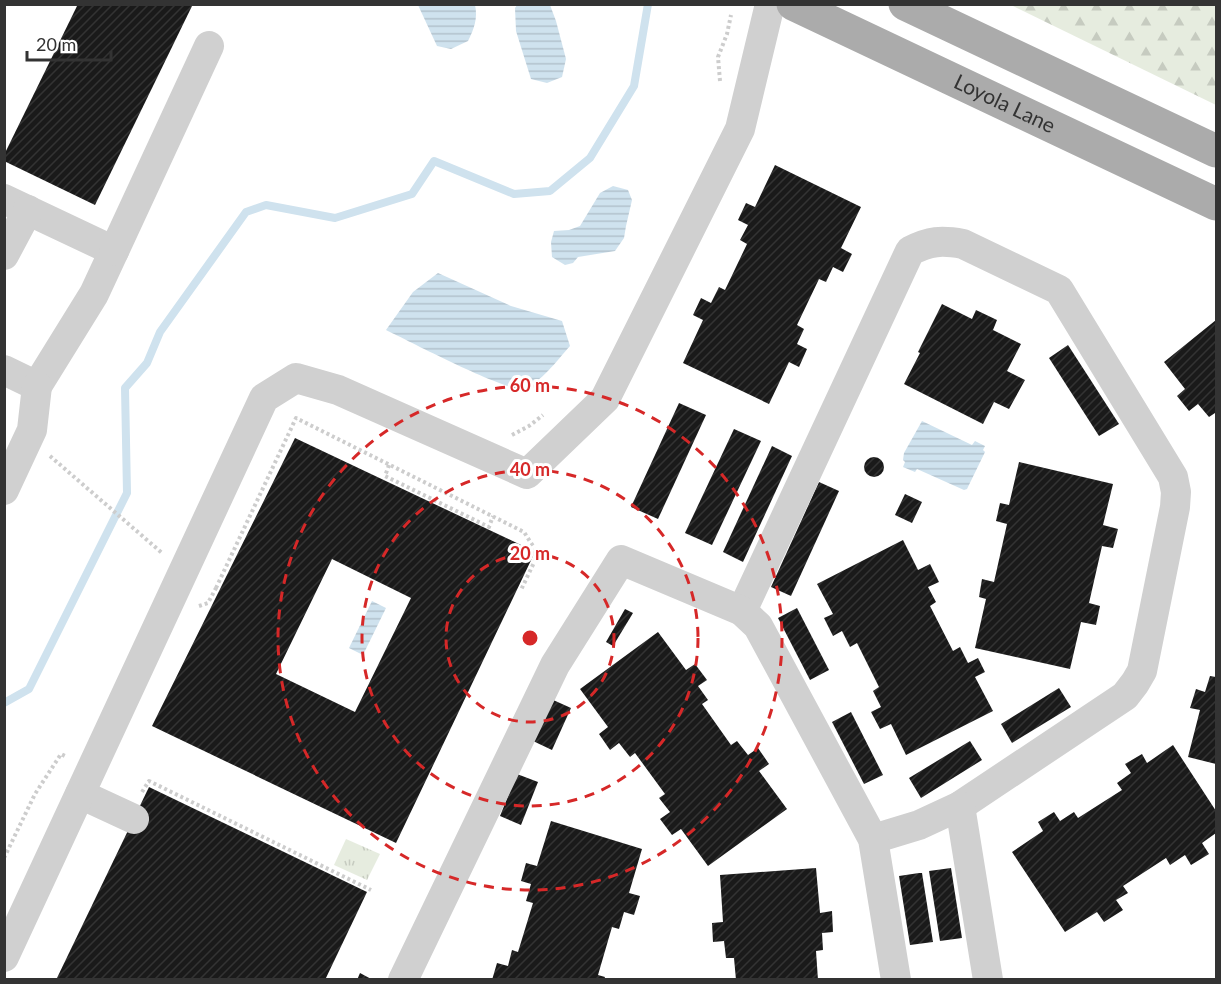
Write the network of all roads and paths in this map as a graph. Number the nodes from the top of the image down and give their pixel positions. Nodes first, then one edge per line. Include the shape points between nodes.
1 (770, 4) edge
2 (793, 4) edge
3 (905, 4) edge
4 (731, 15) dead end
5 (210, 46) dead end
6 (721, 88) dead end
7 (1143, 116) junction
8 (1185, 136) junction
9 (1216, 152) edge
10 (1122, 158) junction
11 (1164, 178) junction
12 (16, 204) edge
13 (1216, 204) edge
14 (114, 251) junction
15 (4, 255) edge
16 (4, 370) edge
17 (37, 386) junction
18 (545, 413) dead end
19 (509, 442) dead end
20 (44, 450) dead end
21 (389, 465) junction
22 (4, 490) edge
23 (493, 516) junction
24 (165, 555) dead end
25 (216, 588) dead end
26 (521, 590) dead end
27 (742, 611) junction
28 (68, 758) dead end
29 (80, 794) junction
30 (960, 806) junction
31 (136, 809) joint
32 (873, 839) junction
33 (4, 858) edge
34 (370, 890) dead end
35 (4, 957) edge
36 (403, 980) edge
37 (896, 980) edge
38 (988, 980) edge

1 - 29 lane via 740,129 605,399 527,474 338,390 296,378 264,398
2 - 10 main road, Loyola Lane
3 - 7 main road
4 - 6 path via 718,57
5 - 14 lane
7 - 8 main road
7 - 10 main road
8 - 9 main road
8 - 11 main road
10 - 11 main road, Loyola Lane
11 - 13 main road, Loyola Lane
12 - 14 lane
12 - 15 lane
14 - 17 lane via 94,294
16 - 17 lane
17 - 22 lane via 32,430
18 - 19 path via 512,435
20 - 24 path
21 - 23 path
21 - 23 path via 385,476 489,527
21 - 25 path via 297,418
23 - 26 path via 524,532 538,554
27 - 30 lane via 910,251 924,244 955,242 1059,290 1173,477 1175,507 1142,671 1135,683 1125,696
27 - 32 lane via 759,626
27 - 36 lane via 621,560 555,665
28 - 33 path via 62,754 35,794
29 - 31 lane
29 - 35 lane
30 - 32 lane via 919,825
30 - 38 lane
31 - 34 path via 149,781
32 - 37 lane

